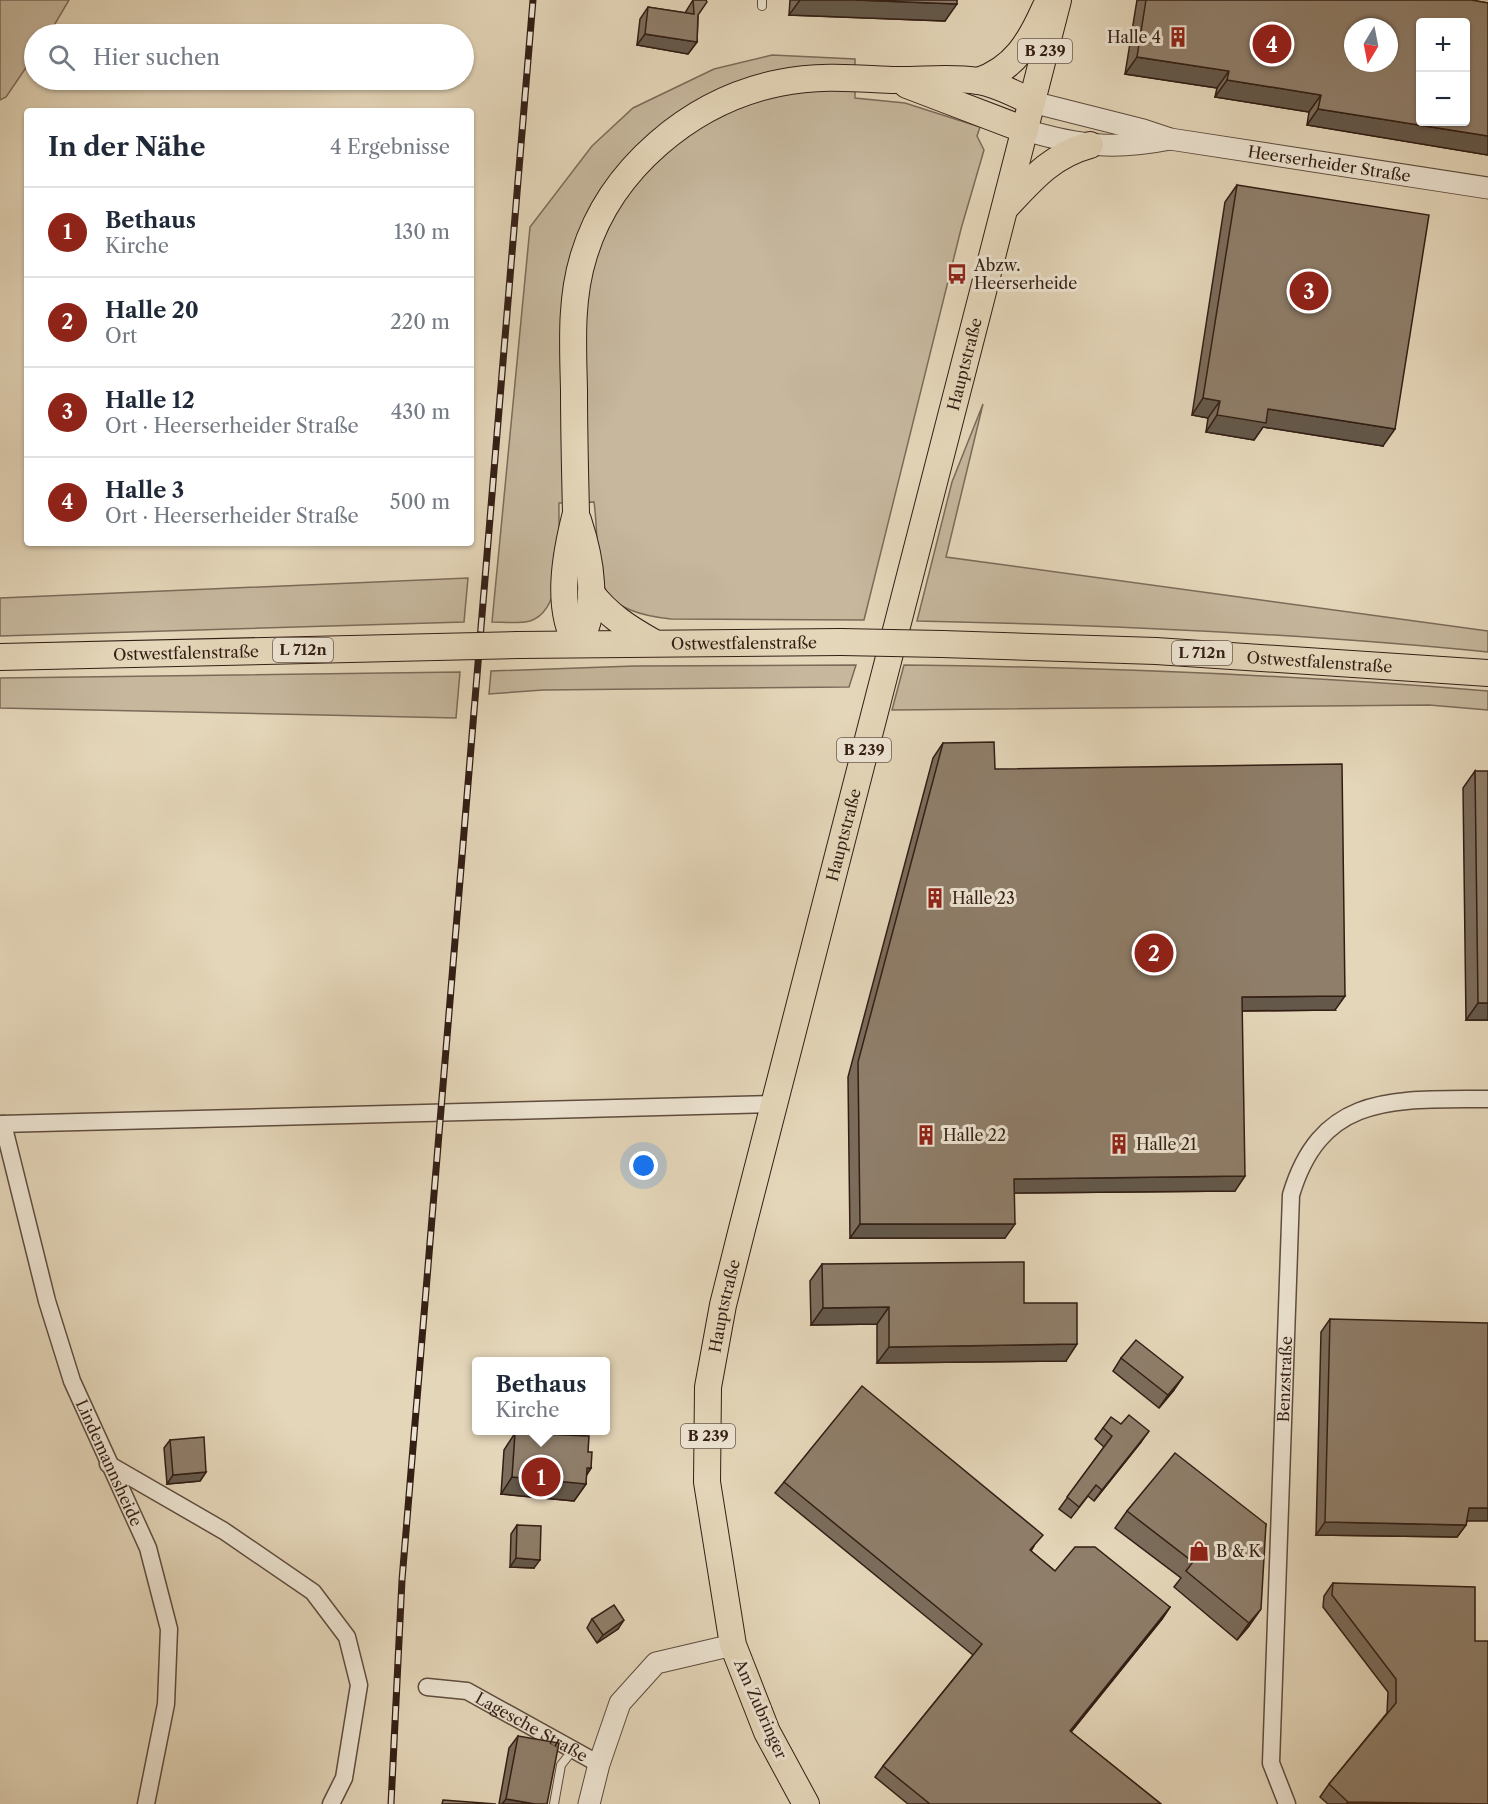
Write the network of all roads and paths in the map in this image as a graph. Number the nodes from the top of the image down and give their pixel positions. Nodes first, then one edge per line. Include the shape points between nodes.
1 (1049, 0) edge
2 (1058, 0) edge
3 (893, 80) junction
4 (978, 81) junction
5 (1032, 102) junction
6 (1025, 130) junction
7 (1170, 139) junction
8 (1090, 145) junction
9 (1488, 188) edge
10 (1006, 207) junction
11 (578, 593) junction
12 (656, 643) junction
13 (577, 644) junction
14 (518, 645) junction
15 (0, 657) edge
16 (1488, 673) edge
17 (1488, 1099) edge
18 (774, 1104) junction
19 (2, 1122) edge
20 (108, 1464) junction
21 (733, 1645) junction
22 (427, 1687) dead end
23 (573, 1750) junction
24 (599, 1764) junction
25 (146, 1804) edge
26 (331, 1804) edge
27 (554, 1804) edge
28 (589, 1804) edge
29 (807, 1804) edge
30 (1287, 1804) edge

1 - 4 main road via 1030,40 1014,60
2 - 5 main road, Hauptstraße / B 239
3 - 4 main road
3 - 6 main road
3 - 11 main road via 823,77 739,94 677,128 650,152 620,186 598,221 578,276 573,336 576,513 570,537
4 - 5 main road
5 - 6 main road, Hauptstraße / B 239
5 - 7 street, Heerserheider Straße
6 - 8 street, Heerserheider Straße
6 - 10 main road, Hauptstraße / B 239
7 - 8 street, Heerserheider Straße via 1132,146
7 - 9 street, Heerserheider Straße
8 - 10 main road via 1047,165
10 - 18 main road, Hauptstraße / B 239
11 - 12 main road
11 - 13 main road via 570,632
11 - 14 main road via 549,624
12 - 13 main road, Ostwestfalenstraße / L 712n
12 - 16 main road, Ostwestfalenstraße / L 712n, bridge via 841,642 1156,651
13 - 14 main road, Ostwestfalenstraße / L 712n
14 - 15 main road, Ostwestfalenstraße / L 712n, bridge
17 - 30 street, Benzstraße via 1379,1103 1346,1115 1306,1155 1291,1195 1271,1762
18 - 19 street
18 - 21 main road, Hauptstraße / B 239 via 723,1305 708,1387 707,1482
19 - 20 street, Lindemannsheide via 47,1301 72,1381
20 - 25 street, Lindemannsheide via 148,1548 168,1629 166,1704
20 - 26 street via 224,1531 312,1592 347,1637 359,1685 344,1778
21 - 24 street, Lagesche Straße via 656,1663 620,1703
21 - 29 main road, Am Zubringer / B 239 via 767,1732
22 - 23 street, Lagesche Straße via 467,1691
23 - 24 street, Lagesche Straße
23 - 27 lane via 561,1765
24 - 28 street, Lagesche Straße

